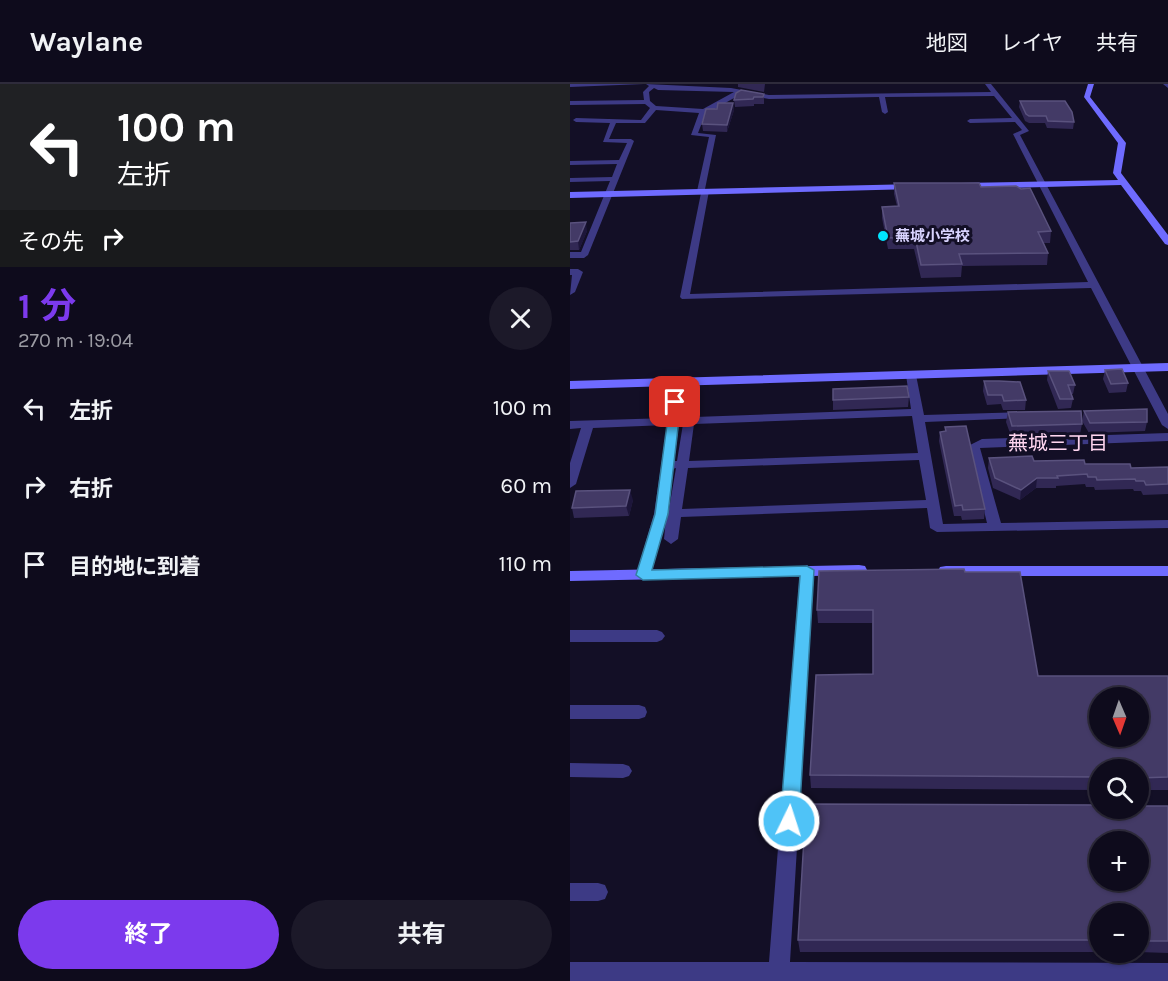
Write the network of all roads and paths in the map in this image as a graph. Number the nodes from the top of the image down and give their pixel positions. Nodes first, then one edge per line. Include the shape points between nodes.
1 (641, 84) edge
2 (881, 84) edge
3 (987, 84) edge
4 (1091, 84) edge
5 (570, 85) edge
6 (575, 85) edge
7 (651, 85) edge
8 (702, 89) junction
9 (739, 92) junction
10 (570, 93) edge
11 (998, 94) junction
12 (883, 95) junction
13 (695, 96) dead end
14 (647, 102) junction
15 (687, 102) dead end
16 (570, 103) edge
17 (654, 108) junction
18 (680, 109) junction
19 (703, 111) junction
20 (885, 112) dead end
21 (1016, 120) junction
22 (614, 121) junction
23 (970, 121) dead end
24 (573, 122) edge
25 (621, 162) junction
26 (570, 163) edge
27 (615, 179) junction
28 (570, 180) edge
29 (1124, 182) junction
30 (1041, 184) junction
31 (950, 185) edge
32 (927, 187) edge
33 (703, 191) junction
34 (609, 194) junction
35 (570, 195) edge
36 (1168, 242) edge
37 (570, 255) edge
38 (584, 255) junction
39 (574, 272) edge
40 (1095, 285) junction
41 (570, 292) edge
42 (1168, 367) edge
43 (1138, 368) junction
44 (911, 375) junction
45 (679, 382) junction
46 (695, 382) junction
47 (570, 386) edge
48 (1034, 415) edge
49 (919, 416) junction
50 (672, 422) junction
51 (689, 422) junction
52 (588, 424) junction
53 (570, 425) edge
54 (1168, 425) edge
55 (1168, 437) edge
56 (924, 456) junction
57 (676, 465) junction
58 (570, 484) edge
59 (934, 504) junction
60 (677, 513) junction
61 (661, 514) junction
62 (1168, 524) edge
63 (995, 527) junction
64 (671, 538) dead end
65 (807, 570) junction
66 (877, 570) edge
67 (935, 571) edge
68 (1168, 571) edge
69 (643, 575) junction
70 (570, 576) edge
71 (570, 636) edge
72 (657, 636) dead end
73 (570, 712) edge
74 (639, 712) dead end
75 (570, 770) edge
76 (623, 771) dead end
77 (570, 892) edge
78 (598, 892) dead end
79 (570, 972) edge
80 (779, 973) junction
81 (1168, 973) edge

1 - 6 street
2 - 12 street
3 - 11 street
4 - 29 street via 1087,97 1122,143 1117,173
5 - 6 street
6 - 10 street
7 - 8 street
7 - 14 street via 646,92
8 - 9 street
8 - 13 street
9 - 12 street via 769,98
9 - 19 street
11 - 12 street
11 - 21 street
12 - 20 street
14 - 16 street
14 - 17 street
15 - 18 street
17 - 18 street
17 - 22 street via 643,122
18 - 19 street
19 - 33 street via 694,135 713,135
21 - 23 street
21 - 30 street via 1026,130 1016,134
22 - 24 street
22 - 25 street via 605,141 631,141
25 - 26 street
25 - 27 street
27 - 28 street
27 - 34 street
29 - 30 street
29 - 36 street
30 - 31 street
30 - 40 street
32 - 33 street
33 - 34 street
33 - 40 street via 685,297
34 - 35 street
34 - 38 street
37 - 38 street
38 - 39 street
39 - 41 street
40 - 43 street
42 - 43 street
43 - 44 street
43 - 54 street via 1155,411
44 - 46 street
44 - 49 street
45 - 46 street
45 - 47 street
45 - 50 street
46 - 51 street
48 - 49 street
49 - 51 street
49 - 56 street
50 - 51 street
50 - 52 street
50 - 57 street
51 - 57 street
52 - 53 street
52 - 58 street
55 - 63 street via 974,446
56 - 57 street
56 - 59 street
57 - 60 street
57 - 61 street
59 - 60 street
59 - 63 street via 938,528
60 - 61 street
60 - 64 street
61 - 69 street
62 - 63 street
65 - 66 street
65 - 69 street
65 - 80 street
67 - 68 street
69 - 70 street
71 - 72 street
73 - 74 street
75 - 76 street
77 - 78 street
79 - 80 street
80 - 81 street

